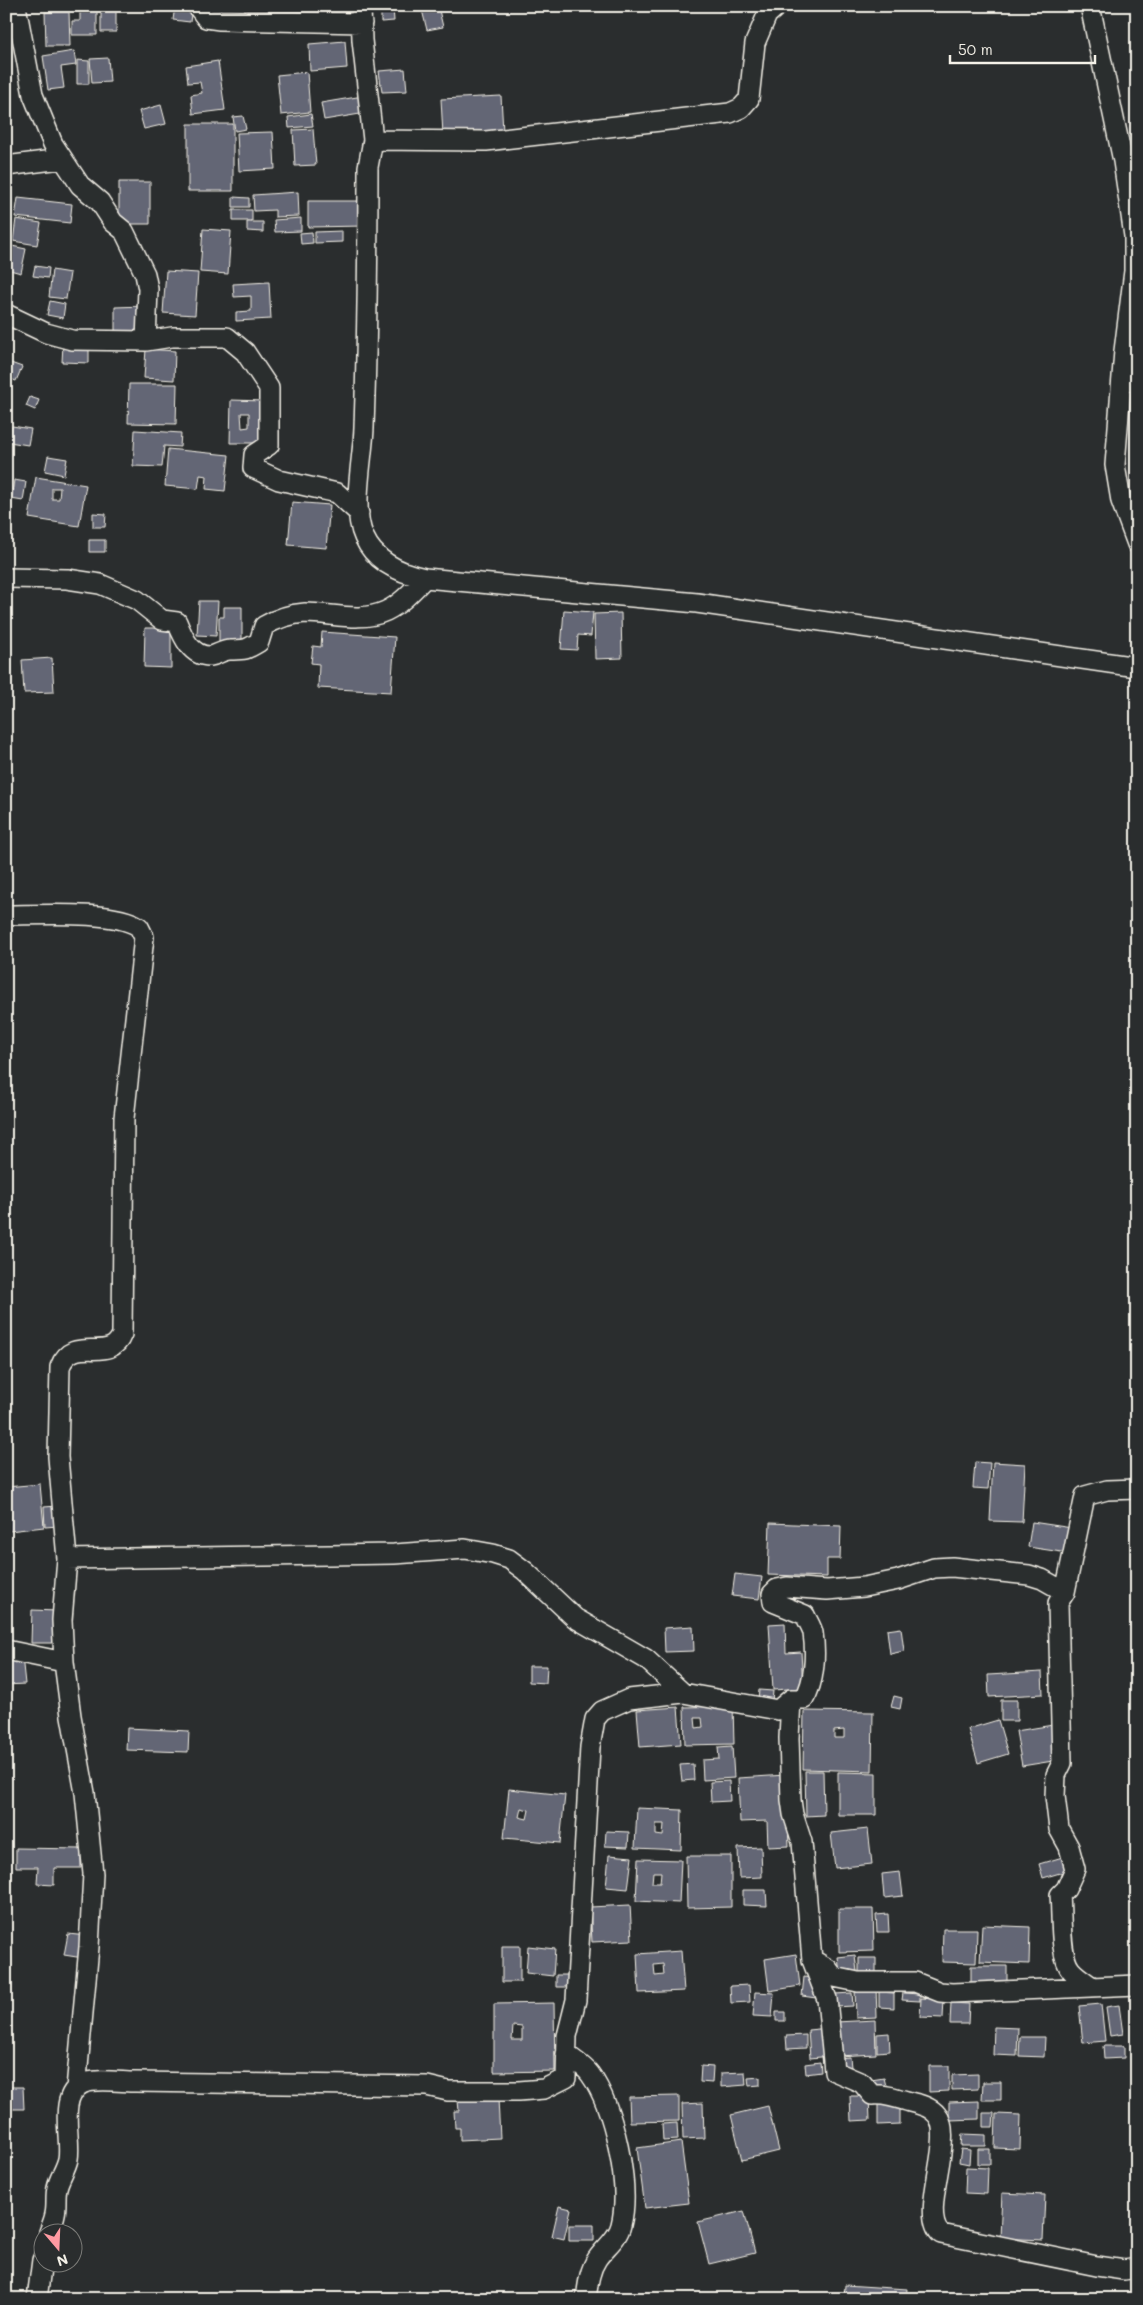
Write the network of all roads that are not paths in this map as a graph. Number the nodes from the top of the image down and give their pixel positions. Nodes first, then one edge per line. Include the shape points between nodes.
1 (16, 6) edge
2 (197, 6) edge
3 (777, 6) edge
4 (1090, 6) edge
5 (362, 14) edge
6 (374, 140) junction
7 (61, 159) junction
8 (6, 166) edge
9 (6, 314) edge
10 (146, 341) junction
11 (359, 513) junction
12 (1137, 544) edge
13 (6, 578) edge
14 (424, 578) junction
15 (1137, 668) edge
16 (6, 915) edge
17 (1137, 1489) edge
18 (67, 1559) junction
19 (1065, 1592) junction
20 (6, 1650) edge
21 (64, 1662) junction
22 (683, 1693) junction
23 (791, 1699) junction
24 (812, 1960) junction
25 (1137, 1984) edge
26 (1090, 1986) junction
27 (566, 2054) junction
28 (76, 2089) junction
29 (53, 2222) edge
30 (1137, 2268) edge
31 (40, 2272) edge
32 (37, 2299) edge
33 (586, 2299) edge

1 - 7 street via 32,96
2 - 5 street via 206,18 220,20
3 - 6 street via 767,15 756,44 749,99 730,113 486,141
4 - 12 street via 1123,161 1134,236 1134,271 1115,465 1121,501
5 - 6 street
6 - 11 street via 368,167 364,420
7 - 8 street
7 - 10 street via 80,185 100,202 113,222 124,231 139,258 148,289
9 - 10 street via 59,338
10 - 11 street via 220,336 237,343 269,388 269,445 254,455 254,468 279,480 337,493
11 - 14 street via 364,538 382,560 395,569
13 - 14 street via 67,579 106,586 137,600 162,620 177,622 184,642 210,656 228,650 245,651 259,642 264,626 292,615 368,616 386,611
14 - 15 street via 697,603
16 - 18 street via 123,920 139,927 144,937 124,1118 122,1334 119,1342 111,1348 84,1349 68,1354 60,1367 58,1457
17 - 19 street via 1107,1490 1085,1496
18 - 21 street via 62,1610
18 - 22 street via 465,1550 494,1554 509,1559 525,1571 575,1618 646,1659
19 - 23 street via 1029,1575 952,1567 934,1568 864,1587 777,1589 772,1594 773,1602 804,1615 813,1632 813,1671 808,1692 804,1699
19 - 26 street via 1058,1603 1062,1763 1054,1786 1059,1829 1075,1869 1060,1895 1068,1965
20 - 21 street
21 - 28 street via 85,1793 92,1874
22 - 23 street via 778,1710
22 - 27 street via 629,1698 602,1711 595,1719 590,1747 576,2000 570,2018
23 - 24 street via 792,1814 802,1842
24 - 26 street via 828,1969 834,1977 858,1982 915,1982 940,1992
24 - 30 street via 827,1999 834,2072 862,2083 872,2095 920,2105 940,2118 941,2144 933,2217 936,2230 948,2237 1078,2262 1124,2270
25 - 26 street
27 - 28 street via 566,2078 544,2089 519,2091 448,2090 427,2086 135,2082 94,2082
27 - 33 street via 589,2073 607,2108 616,2138 623,2189 621,2226 592,2268
28 - 29 street via 66,2112 68,2160 57,2188
31 - 32 street

